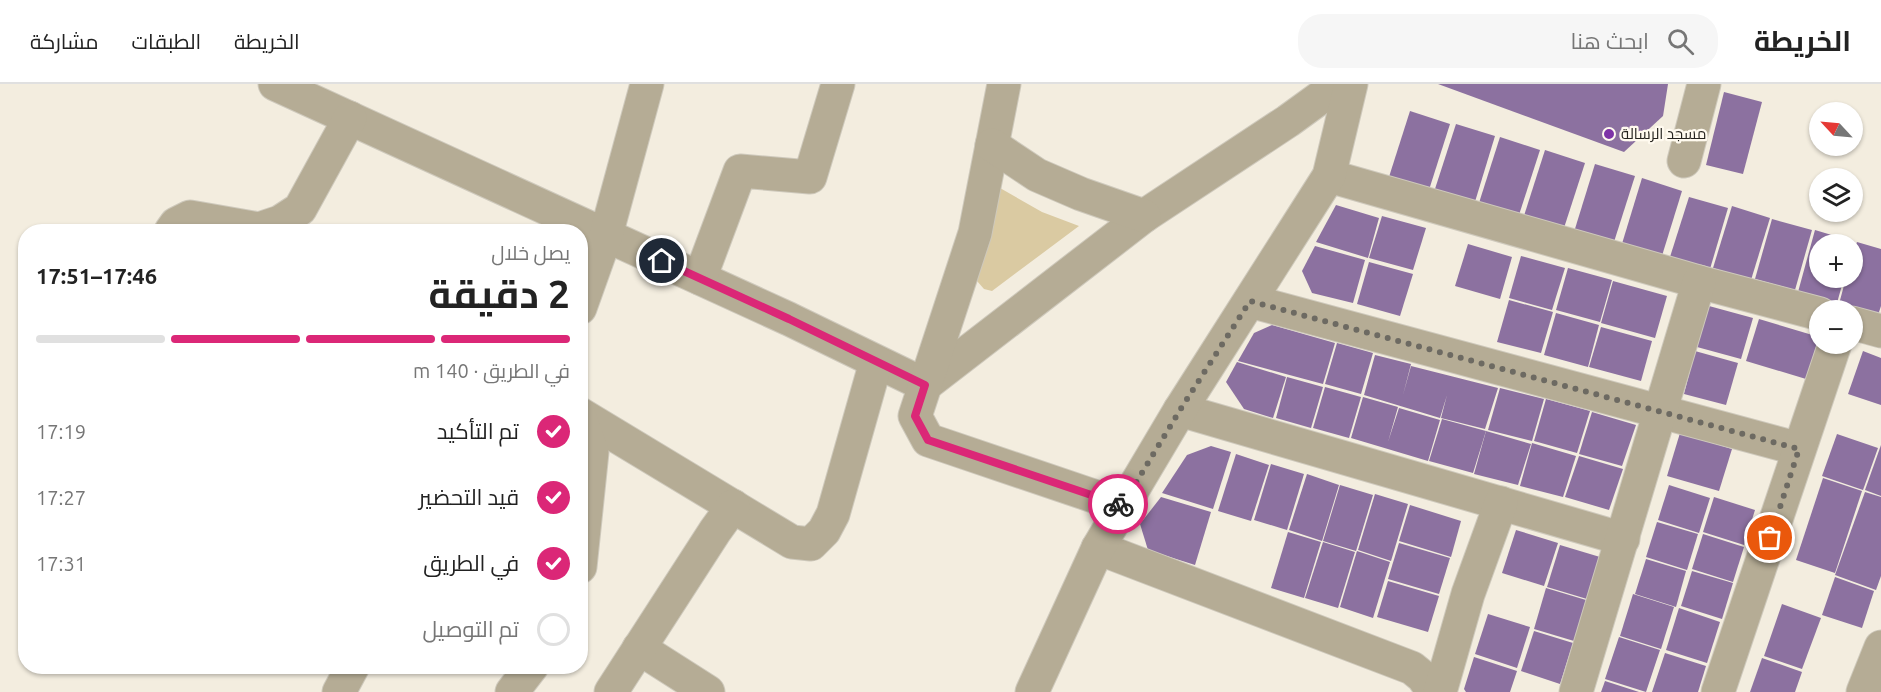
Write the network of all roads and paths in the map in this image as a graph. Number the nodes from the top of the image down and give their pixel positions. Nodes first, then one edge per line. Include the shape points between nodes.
1 (275, 84) edge
2 (648, 84) edge
3 (838, 84) edge
4 (1004, 84) edge
5 (1339, 84) edge
6 (1351, 84) edge
7 (1704, 84) edge
8 (350, 118) junction
9 (992, 145) junction
10 (1684, 161) dead end
11 (1329, 176) junction
12 (1144, 216) junction
13 (176, 224) edge
14 (230, 224) edge
15 (274, 224) edge
16 (582, 224) edge
17 (588, 227) edge
18 (606, 235) junction
19 (700, 278) junction
20 (1699, 282) junction
21 (588, 286) edge
22 (1250, 301) junction
23 (1809, 311) edge
24 (1863, 326) edge
25 (1881, 331) edge
26 (1832, 354) edge
27 (876, 362) junction
28 (925, 385) junction
29 (1180, 410) junction
30 (1662, 411) junction
31 (588, 421) edge
32 (588, 440) edge
33 (1799, 449) junction
34 (588, 490) edge
35 (1501, 503) junction
36 (733, 506) junction
37 (1122, 506) junction
38 (1623, 539) junction
39 (1098, 548) junction
40 (1881, 646) edge
41 (639, 648) junction
42 (349, 674) edge
43 (526, 674) edge
44 (339, 692) edge
45 (512, 692) edge
46 (611, 692) edge
47 (708, 692) edge
48 (1032, 692) edge
49 (1433, 692) edge
50 (1440, 692) edge
51 (1576, 692) edge
52 (1718, 692) edge
53 (1863, 692) edge

1 - 8 street
2 - 18 street
3 - 19 street via 810,177 740,171
4 - 9 street
5 - 12 street
6 - 11 street
7 - 10 street
8 - 15 street via 300,209
8 - 16 street
9 - 12 street via 1037,176
9 - 28 street via 975,232
11 - 20 street
11 - 22 street
12 - 28 street
13 - 14 street via 190,217
17 - 18 street
18 - 19 street
18 - 21 street
19 - 27 street
20 - 23 street
20 - 30 street
22 - 29 street
22 - 30 street
24 - 25 street
26 - 33 street
27 - 28 street
27 - 36 street via 833,514 824,531 811,544 792,542
28 - 37 street via 915,416 928,440
29 - 35 street
29 - 37 street
30 - 33 street
30 - 38 street
31 - 36 street
32 - 34 street via 592,452
33 - 52 street
35 - 38 street
35 - 50 street via 1468,594
36 - 41 street
37 - 39 street
38 - 51 street
39 - 48 street
39 - 49 street via 1412,668
40 - 53 street
41 - 46 street
41 - 47 street
42 - 44 street
43 - 45 street

